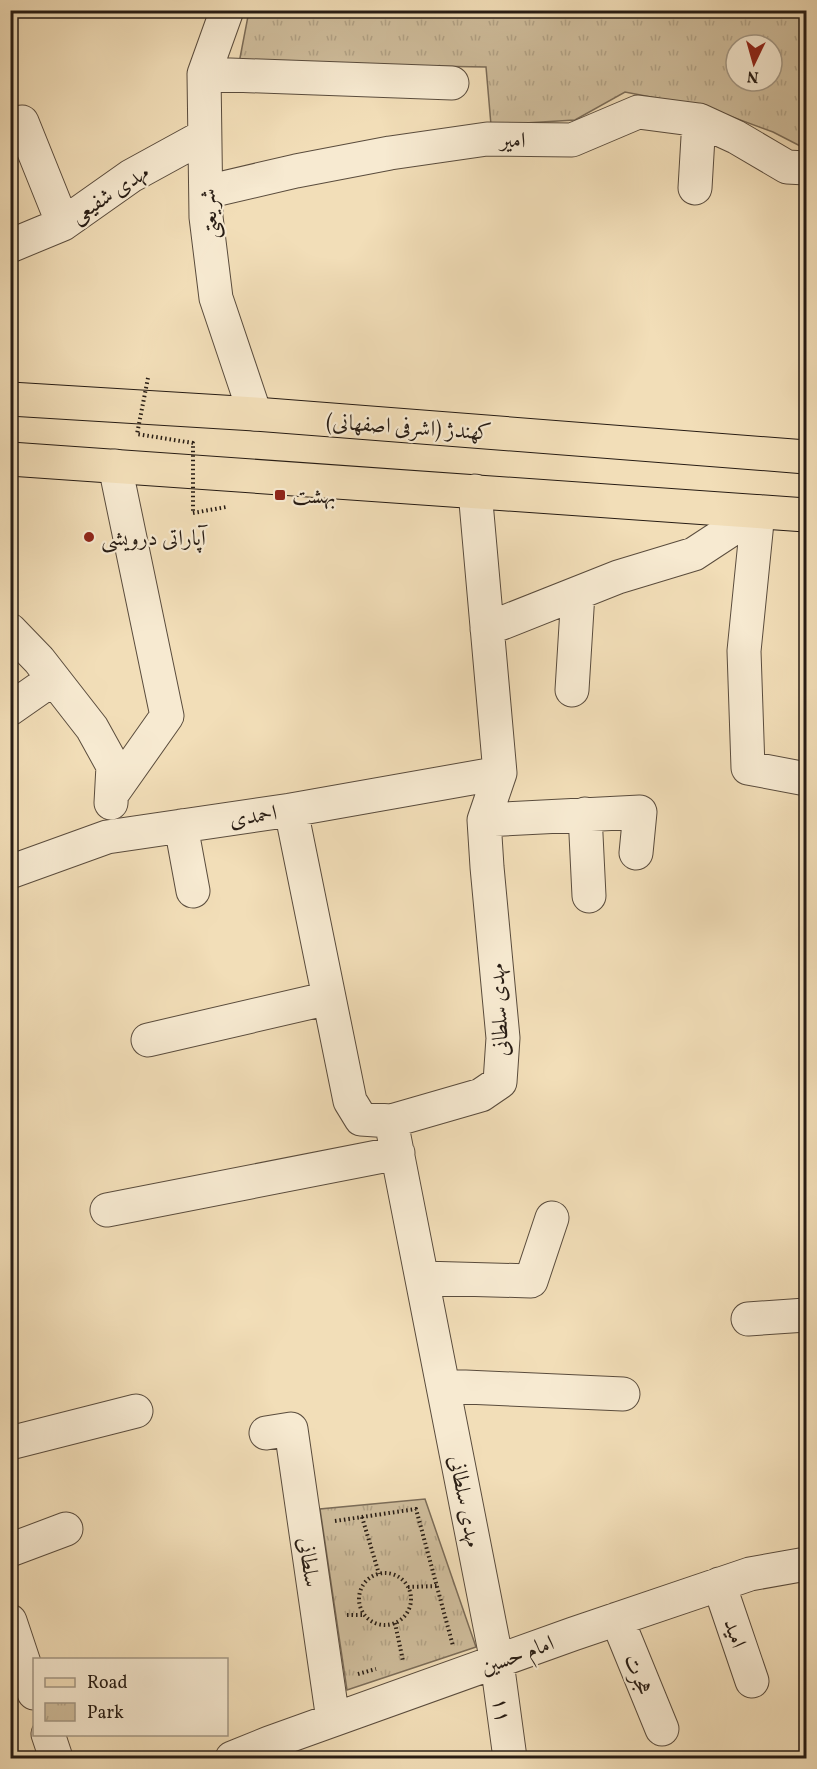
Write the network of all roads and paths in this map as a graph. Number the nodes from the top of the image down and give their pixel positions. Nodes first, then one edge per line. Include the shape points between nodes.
1 (227, 10) edge
2 (204, 74) junction
3 (452, 83) dead end
4 (699, 120) junction
5 (22, 122) dead end
6 (204, 136) junction
7 (807, 168) edge
8 (695, 188) dead end
9 (206, 192) junction
10 (63, 224) junction
11 (10, 246) edge
12 (148, 378) dead end
13 (10, 399) edge
14 (255, 414) junction
15 (807, 457) edge
16 (10, 459) edge
17 (115, 466) junction
18 (475, 491) junction
19 (233, 506) dead end
20 (758, 512) junction
21 (807, 515) edge
22 (578, 593) junction
23 (487, 629) junction
24 (10, 630) edge
25 (53, 679) junction
26 (572, 690) dead end
27 (10, 710) edge
28 (500, 773) junction
29 (807, 779) edge
30 (112, 794) junction
31 (291, 810) junction
32 (585, 814) junction
33 (484, 820) junction
34 (182, 826) junction
35 (107, 837) junction
36 (636, 853) dead end
37 (10, 872) edge
38 (193, 891) dead end
39 (589, 896) dead end
40 (329, 998) junction
41 (148, 1040) dead end
42 (391, 1121) junction
43 (398, 1153) junction
44 (107, 1210) dead end
45 (552, 1218) dead end
46 (422, 1278) junction
47 (807, 1315) edge
48 (748, 1319) dead end
49 (443, 1386) junction
50 (623, 1394) dead end
51 (136, 1411) dead end
52 (266, 1433) dead end
53 (10, 1443) edge
54 (362, 1517) junction
55 (305, 1526) junction
56 (66, 1529) dead end
57 (10, 1550) edge
58 (807, 1564) edge
59 (379, 1574) junction
60 (719, 1584) junction
61 (437, 1586) junction
62 (408, 1587) junction
63 (617, 1619) junction
64 (10, 1621) edge
65 (395, 1623) junction
66 (452, 1656) junction
67 (413, 1658) dead end
68 (403, 1661) junction
69 (497, 1662) junction
70 (393, 1664) dead end
71 (382, 1667) dead end
72 (351, 1676) dead end
73 (752, 1682) dead end
74 (33, 1690) edge
75 (333, 1720) junction
76 (662, 1729) dead end
77 (49, 1736) edge
78 (272, 1751) edge
79 (56, 1758) edge
80 (232, 1758) edge
81 (510, 1758) edge

1 - 2 street, شریعتی
2 - 3 street
2 - 6 street, شریعتی
4 - 7 street, امیر via 787,167
4 - 8 street
4 - 9 street, امیر via 638,112 572,140 487,139 390,153
5 - 10 street
6 - 9 street, شریعتی
6 - 10 street, مهدی شفیعی via 131,176
9 - 14 street, شریعتی via 216,298
10 - 11 street, مهدی شفیعی
12 - 19 path, bridge via 136,434 193,443 193,513
13 - 14 main road, کهندژ (اشرفی اصفهانی)
14 - 15 main road, کهندژ (اشرفی اصفهانی)
16 - 17 main road
17 - 18 main road
17 - 30 street via 167,716
18 - 20 main road
18 - 23 street, مهدی سلطانی
20 - 21 main road
20 - 22 street via 694,554
20 - 29 street via 744,651 748,768
22 - 23 street
22 - 26 street
23 - 28 street, مهدی سلطانی
24 - 25 street
25 - 27 street
25 - 30 street via 92,728 113,766
28 - 31 street, احمدی
28 - 33 street, مهدی سلطانی
30 - 35 street
31 - 34 street, احمدی
31 - 40 street
32 - 33 street
32 - 36 street via 640,812
32 - 39 street
33 - 42 street, مهدی سلطانی via 503,1038 500,1082 481,1095
34 - 35 street, احمدی
34 - 38 street
35 - 37 street, احمدی
40 - 41 street
40 - 42 street via 350,1101 361,1119
42 - 43 street, مهدی سلطانی
43 - 44 street
43 - 46 street, مهدی سلطانی
45 - 46 street via 531,1281
46 - 49 street, مهدی سلطانی
47 - 48 street
49 - 50 street
49 - 69 street, مهدی سلطانی
51 - 53 street
52 - 55 street, سلطانی via 291,1430
54 - 55 path
54 - 59 path
54 - 61 path via 416,1509
55 - 75 street, سلطانی
56 - 57 street
58 - 60 street, امام حسین
59 - 62 path via 396,1575
59 - 65 path via 361,1591 360,1607 364,1615 378,1624
60 - 63 street, امام حسین
60 - 73 street, امید
61 - 62 path
61 - 66 path
62 - 65 path via 408,1612
63 - 69 street, امام حسین
63 - 76 street, هجرت
64 - 74 street
65 - 68 path
66 - 69 street, امام حسین
66 - 75 street, امام حسین
67 - 68 path
68 - 70 path
69 - 81 street, ۱۱
71 - 72 path
75 - 78 street, امام حسین
77 - 79 street
78 - 80 street, امام حسین

